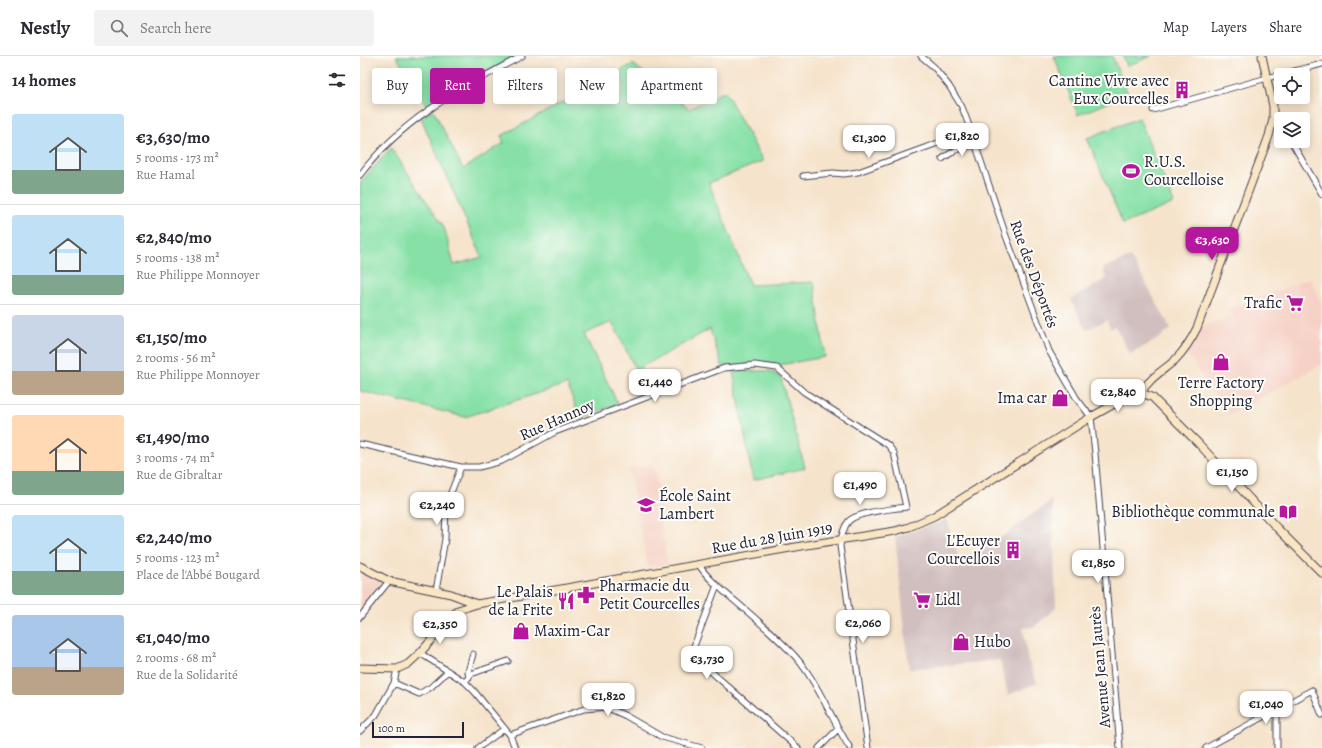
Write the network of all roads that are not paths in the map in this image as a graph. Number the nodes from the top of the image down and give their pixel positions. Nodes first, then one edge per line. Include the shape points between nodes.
1 (522, 56) edge
2 (920, 56) edge
3 (1262, 56) edge
4 (1322, 64) edge
5 (1267, 78) junction
6 (1153, 110) dead end
7 (1273, 119) joint
8 (971, 131) junction
9 (975, 144) junction
10 (1295, 148) edge
11 (942, 159) dead end
12 (360, 175) edge
13 (803, 176) dead end
14 (1322, 194) edge
15 (1141, 393) junction
16 (1091, 417) junction
17 (360, 444) edge
18 (461, 467) junction
19 (841, 539) junction
20 (699, 565) junction
21 (360, 566) edge
22 (1322, 573) edge
23 (389, 581) junction
24 (717, 586) junction
25 (436, 591) junction
26 (477, 604) junction
27 (360, 617) edge
28 (420, 653) junction
29 (473, 654) dead end
30 (508, 661) dead end
31 (360, 668) edge
32 (397, 669) junction
33 (448, 671) junction
34 (469, 677) junction
35 (465, 682) junction
36 (394, 683) junction
37 (1277, 710) junction
38 (1322, 714) edge
39 (504, 729) junction
40 (838, 730) junction
41 (360, 731) edge
42 (510, 735) junction
43 (478, 748) edge
44 (515, 748) edge
45 (702, 748) edge
46 (798, 748) edge
47 (819, 748) edge
48 (850, 748) edge
49 (868, 748) edge
50 (1120, 748) edge
51 (1206, 748) edge
52 (1277, 748) edge

1 - 12 street via 428,109 381,149
2 - 8 street, Rue des Déportés via 934,67 949,86 962,107
3 - 5 main road
4 - 5 street
5 - 6 street
5 - 7 main road
7 - 15 main road via 1269,136 1197,328 1188,346 1144,386
8 - 9 street, Rue des Déportés
8 - 13 street via 858,172
9 - 11 street via 954,151
9 - 16 street, Rue des Déportés via 1049,351 1076,399
10 - 14 street
15 - 16 main road, Rue du 28 Juin 1919 via 1132,394
15 - 22 main road via 1152,397
16 - 19 main road, Rue du 28 Juin 1919 via 934,516 895,531
16 - 50 street, Avenue Jean Jaurès
17 - 18 street, Rue Hannoy
18 - 19 street, Rue Hannoy via 479,467 502,461 555,432 724,368 755,365 777,368 804,392 888,445 894,453 906,507 856,516 848,522
18 - 25 street via 446,505 445,539
19 - 20 main road, Rue du 28 Juin 1919
19 - 49 street
20 - 24 street
20 - 26 main road, Rue du 28 Juin 1919
21 - 23 main road
23 - 25 main road
23 - 27 street
24 - 40 street via 790,650 802,664
24 - 46 street via 691,654
25 - 26 main road
26 - 28 main road, Rue du 28 Juin 1919 via 458,610
28 - 32 main road, Rue du 28 Juin 1919 via 408,664
28 - 33 street
29 - 34 street
30 - 34 street via 471,674
31 - 32 main road
32 - 36 street
33 - 35 street
33 - 36 street via 419,694
34 - 35 street
35 - 39 street
36 - 41 street via 376,715
37 - 38 street via 1312,690
37 - 51 street
37 - 52 street
39 - 42 street
39 - 43 street
40 - 47 street
40 - 48 street
42 - 44 street
42 - 45 street via 584,709 606,707 662,737

